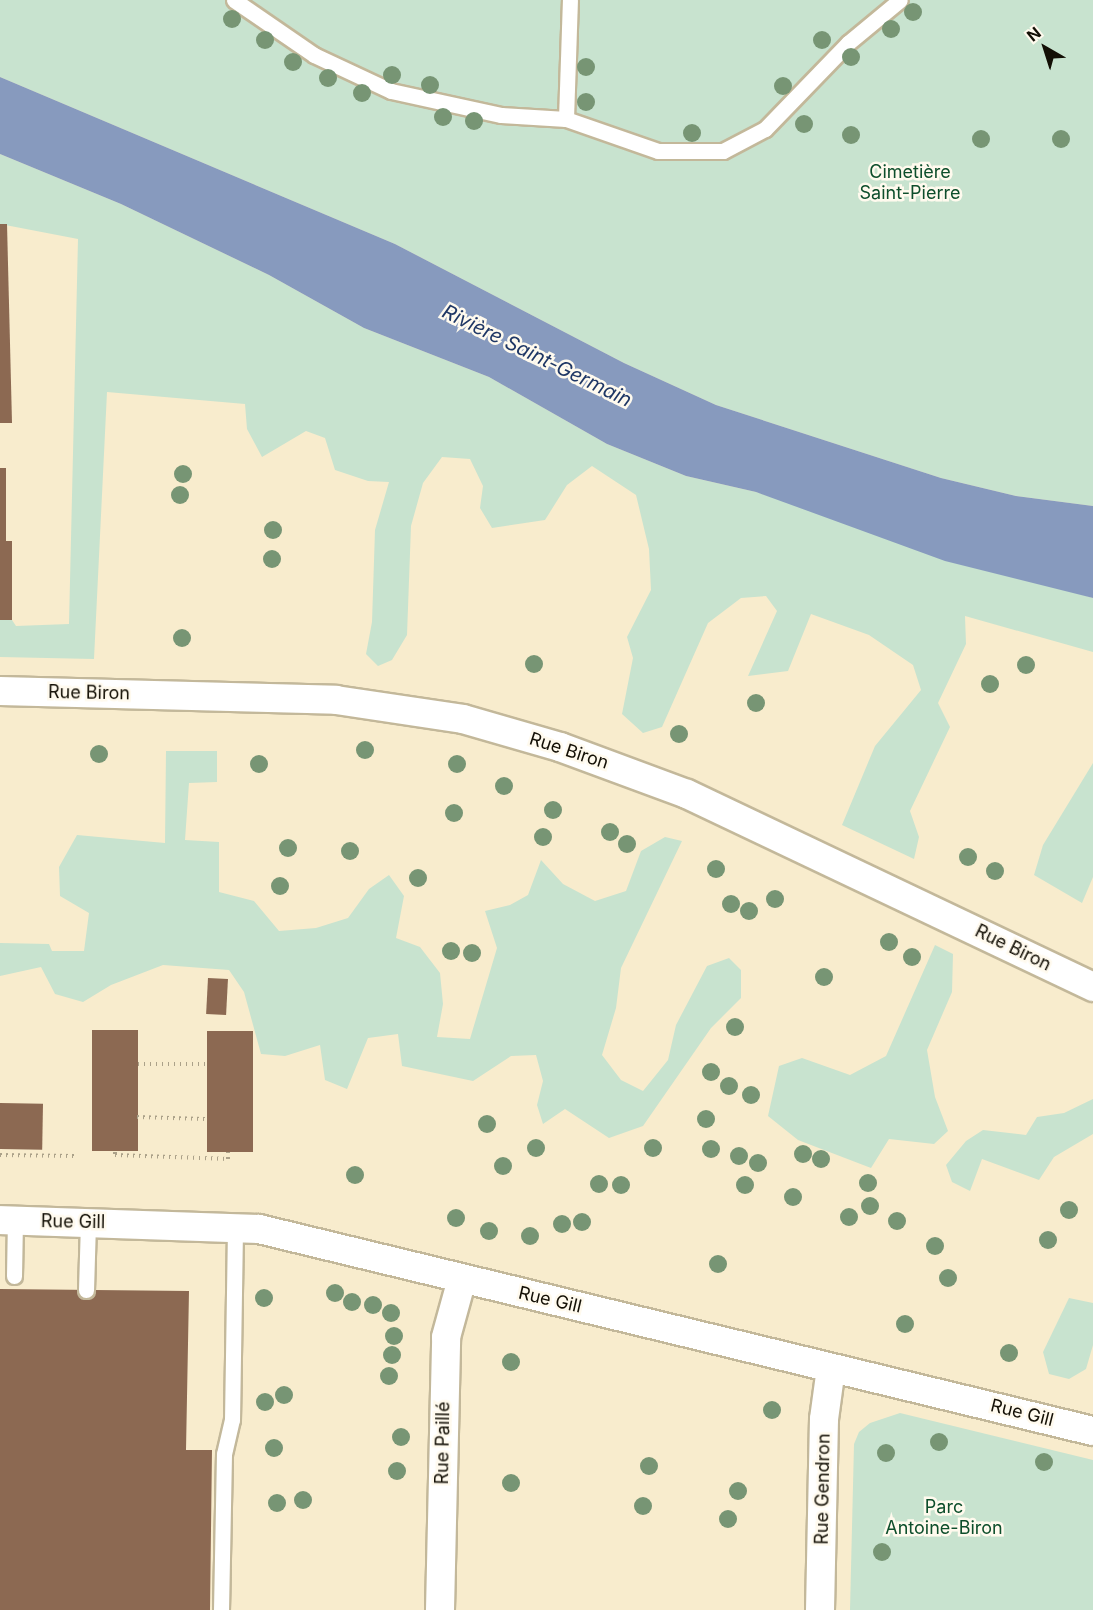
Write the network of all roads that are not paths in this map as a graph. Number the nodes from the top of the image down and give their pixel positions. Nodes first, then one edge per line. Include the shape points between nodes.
1 (234, 0) edge
2 (570, 0) edge
3 (900, 0) edge
4 (566, 119) junction
5 (0, 691) edge
6 (1093, 987) edge
7 (8, 1221) edge
8 (88, 1222) junction
9 (235, 1226) junction
10 (14, 1276) dead end
11 (462, 1279) junction
12 (86, 1290) dead end
13 (831, 1368) junction
14 (1093, 1431) edge
15 (222, 1610) edge
16 (440, 1610) edge
17 (820, 1610) edge

1 - 4 lane via 314,55 391,91 501,115
2 - 4 lane
3 - 4 lane via 848,43 765,129 723,151 658,151
5 - 6 street, Rue Biron via 336,700 422,711 484,725 560,747 687,794
7 - 8 street, Rue Gill
7 - 10 lane
8 - 9 street, Rue Gill
8 - 12 lane
9 - 11 street, Rue Gill via 287,1235
9 - 15 lane via 232,1420 224,1454
11 - 13 street, Rue Gill
11 - 16 street, Rue Paillé via 446,1337
13 - 14 street, Rue Gill
13 - 17 street, Rue Gendron via 824,1419

